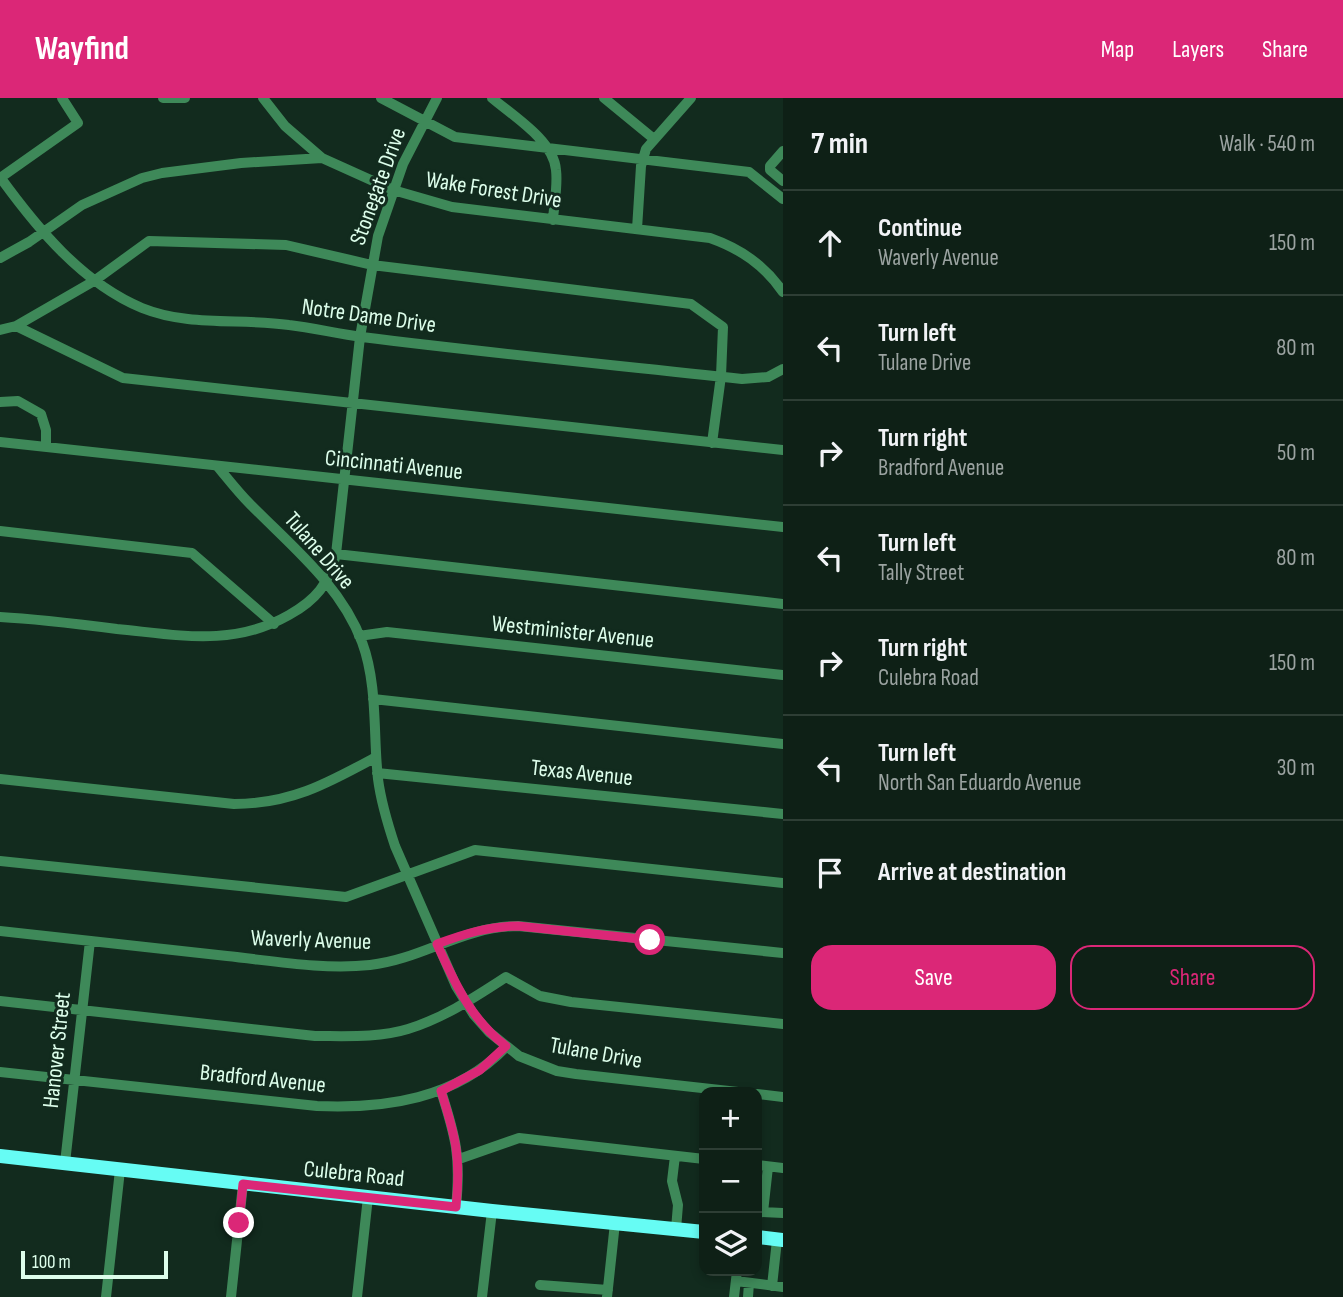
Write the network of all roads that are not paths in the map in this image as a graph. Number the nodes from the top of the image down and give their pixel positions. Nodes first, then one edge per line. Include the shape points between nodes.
1 (62, 98) edge
2 (163, 98) edge
3 (186, 98) edge
4 (263, 98) edge
5 (381, 98) edge
6 (437, 98) edge
7 (492, 98) edge
8 (604, 98) edge
9 (691, 98) edge
10 (424, 121) junction
11 (654, 139) junction
12 (549, 150) junction
13 (783, 151) edge
14 (322, 158) junction
15 (642, 160) junction
16 (0, 177) edge
17 (783, 181) edge
18 (393, 191) junction
19 (783, 198) edge
20 (553, 220) junction
21 (637, 229) junction
22 (44, 230) junction
23 (0, 258) edge
24 (372, 265) junction
25 (94, 281) junction
26 (783, 292) edge
27 (16, 326) junction
28 (0, 330) edge
29 (360, 337) junction
30 (783, 369) edge
31 (721, 376) junction
32 (0, 402) edge
33 (354, 404) junction
34 (0, 442) edge
35 (712, 443) junction
36 (46, 447) junction
37 (783, 450) edge
38 (218, 467) junction
39 (346, 480) junction
40 (783, 527) edge
41 (0, 531) edge
42 (336, 554) junction
43 (326, 582) junction
44 (783, 604) edge
45 (0, 617) edge
46 (274, 624) junction
47 (359, 636) junction
48 (783, 675) edge
49 (373, 699) junction
50 (783, 744) edge
51 (376, 757) junction
52 (377, 773) junction
53 (0, 779) edge
54 (783, 814) edge
55 (0, 861) edge
56 (407, 876) junction
57 (783, 883) edge
58 (0, 931) edge
59 (90, 941) junction
60 (437, 944) junction
61 (783, 953) edge
62 (0, 1000) edge
63 (466, 1002) junction
64 (82, 1010) junction
65 (783, 1024) edge
66 (506, 1046) junction
67 (0, 1072) edge
68 (74, 1080) junction
69 (699, 1088) edge
70 (441, 1091) junction
71 (762, 1095) edge
72 (783, 1097) edge
73 (0, 1156) edge
74 (459, 1159) junction
75 (699, 1159) edge
76 (675, 1160) junction
77 (65, 1163) junction
78 (699, 1164) edge
79 (762, 1169) edge
80 (120, 1170) junction
81 (783, 1171) edge
82 (243, 1184) junction
83 (368, 1197) junction
84 (456, 1207) junction
85 (492, 1211) junction
86 (762, 1212) edge
87 (783, 1213) edge
88 (615, 1223) junction
89 (676, 1229) junction
90 (699, 1231) edge
91 (762, 1238) edge
92 (780, 1240) edge
93 (736, 1276) edge
94 (749, 1283) junction
95 (540, 1285) dead end
96 (775, 1288) edge
97 (608, 1293) edge
98 (106, 1297) edge
99 (231, 1297) edge
100 (357, 1297) edge
101 (482, 1297) edge
102 (734, 1297) edge
103 (748, 1297) edge
104 (762, 1297) edge

1 - 16 street via 78,123
2 - 3 street
4 - 14 street via 285,126
5 - 10 street
6 - 10 street, Stonegate Drive
7 - 12 street
8 - 11 street
9 - 11 street
10 - 12 street via 455,137
10 - 18 street, Stonegate Drive
11 - 15 street
12 - 15 street
12 - 20 street via 556,170
13 - 17 street via 770,166
14 - 18 street, Wake Forest Drive
14 - 22 street, Wake Forest Drive via 162,173 111,190
15 - 19 street via 749,172
15 - 21 street
16 - 22 street, Notre Dame Drive
18 - 20 street, Wake Forest Drive via 452,207
18 - 24 street, Stonegate Drive
20 - 21 street, Wake Forest Drive
21 - 26 street, Wake Forest Drive via 690,234 723,243 757,262
22 - 23 street, Wake Forest Drive
22 - 25 street, Notre Dame Drive
24 - 25 street via 286,245 149,241
24 - 29 street, Stonegate Drive
24 - 31 street via 691,304 723,327
25 - 27 street
25 - 29 street, Notre Dame Drive via 141,307 178,318 287,324
27 - 28 street
27 - 33 street via 123,378
29 - 31 street, Notre Dame Drive
29 - 33 street, Stonegate Drive
30 - 31 street, Notre Dame Drive via 754,380
31 - 35 street
32 - 36 street via 19,401 41,414
33 - 35 street
33 - 39 street, Stonegate Drive
34 - 36 street, Cincinnati Avenue
35 - 37 street
36 - 38 street, Cincinnati Avenue
38 - 39 street, Cincinnati Avenue
38 - 43 street, Tulane Drive
39 - 40 street, Cincinnati Avenue
39 - 42 street, Stonegate Drive
41 - 46 street via 192,553
42 - 43 street, Stonegate Drive
42 - 44 street
43 - 46 street via 316,597
43 - 47 street, Tulane Drive
45 - 46 street via 197,637 244,634
47 - 48 street, Westminister Avenue via 387,632
47 - 49 street, Tulane Drive
49 - 50 street
49 - 51 street, Tulane Drive
51 - 52 street, Tulane Drive
51 - 53 street via 318,788 255,804
52 - 54 street, Texas Avenue
52 - 56 street, Tulane Drive via 387,824
55 - 56 street via 346,897
56 - 57 street via 475,850
56 - 60 street, Tulane Drive
58 - 59 street, Waverly Avenue
59 - 60 street, Waverly Avenue via 342,966 392,961
59 - 64 street, Hanover Street
60 - 61 street, Waverly Avenue via 479,930 518,926
60 - 63 street, Tulane Drive
62 - 64 street
63 - 64 street via 407,1029 346,1036
63 - 65 street via 506,977 540,996 571,1002
63 - 66 street, Tulane Drive
64 - 68 street, Hanover Street
66 - 69 street, Tulane Drive via 556,1071
66 - 70 street, Bradford Avenue via 480,1070
67 - 68 street, Bradford Avenue
68 - 70 street, Bradford Avenue via 317,1106 358,1107
68 - 77 street, Hanover Street
70 - 74 street
71 - 72 street
73 - 77 main road, Culebra Road
74 - 76 street via 519,1138
74 - 84 street
75 - 76 street
76 - 78 street
76 - 89 street
77 - 80 main road, Culebra Road
79 - 81 street
80 - 82 main road, Culebra Road
80 - 98 street
82 - 83 main road, Culebra Road
82 - 99 street
83 - 84 main road, Culebra Road
83 - 100 street
84 - 85 main road, Culebra Road
85 - 88 main road, Culebra Road
85 - 101 street
86 - 87 street
88 - 89 main road, Culebra Road
88 - 97 street
89 - 90 main road, Culebra Road
91 - 92 main road
92 - 96 street
93 - 94 street
93 - 102 street
94 - 96 street
94 - 103 street
95 - 97 street
96 - 104 street

